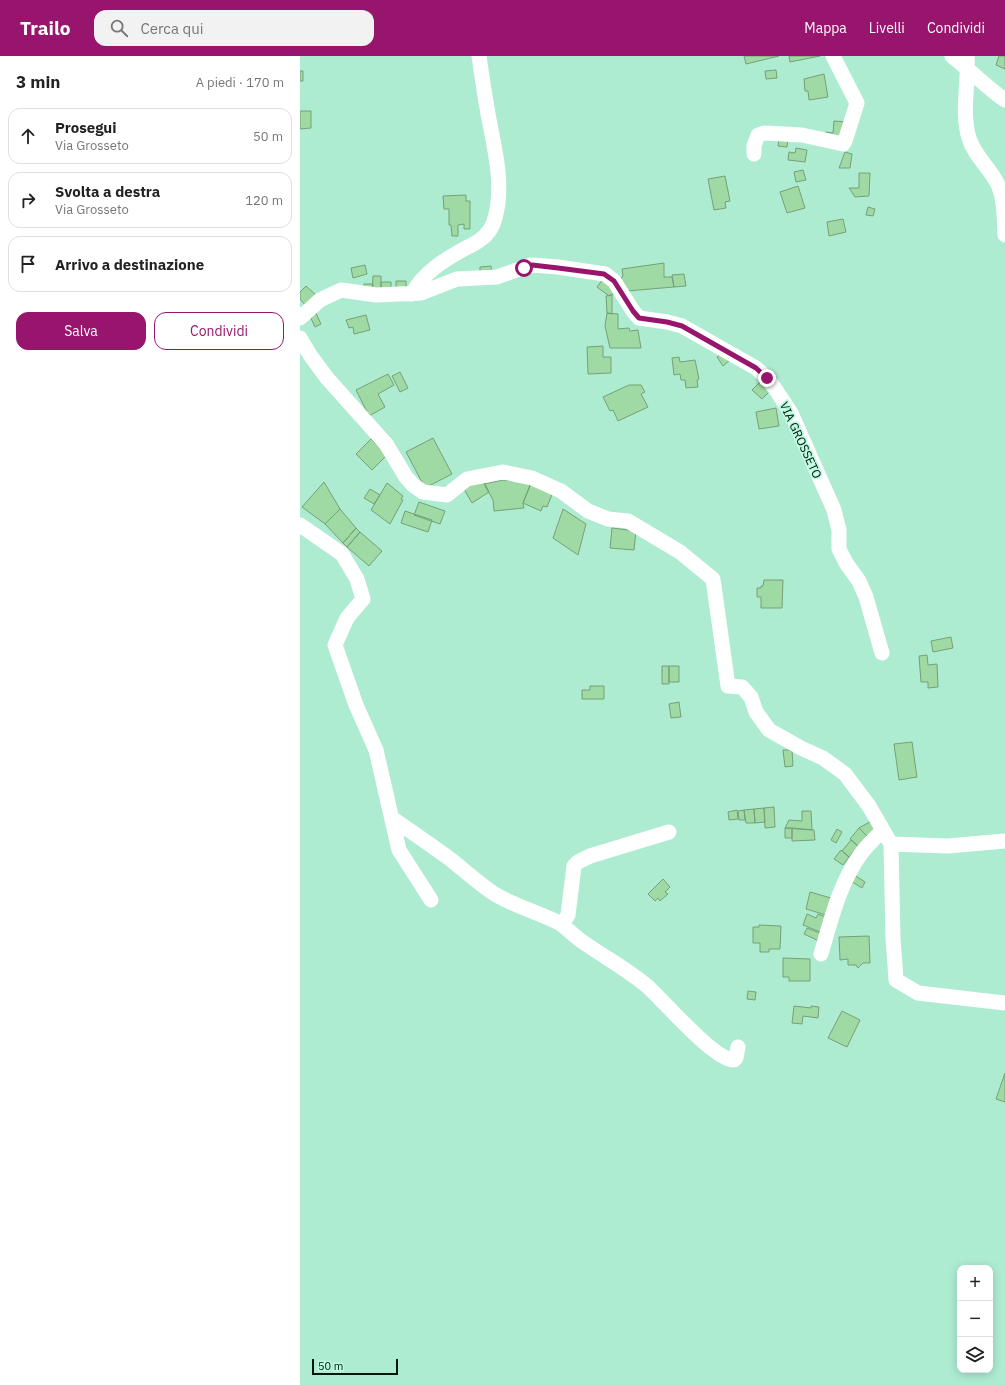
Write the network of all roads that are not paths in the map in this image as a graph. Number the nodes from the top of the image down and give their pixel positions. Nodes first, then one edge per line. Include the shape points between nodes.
1 (479, 56) edge
2 (833, 56) edge
3 (952, 56) edge
4 (968, 62) edge
5 (1005, 100) edge
6 (754, 154) dead end
7 (1005, 235) edge
8 (412, 294) junction
9 (300, 318) edge
10 (300, 338) edge
11 (300, 524) edge
12 (882, 652) dead end
13 (393, 819) junction
14 (883, 830) junction
15 (669, 832) dead end
16 (1005, 841) edge
17 (891, 844) junction
18 (431, 900) dead end
19 (562, 925) junction
20 (820, 954) dead end
21 (1005, 1003) edge
22 (738, 1047) dead end

1 - 8 street via 498,168 495,219 485,236 431,270 417,284
2 - 6 street via 857,103 843,144 802,135 764,132 758,135
3 - 4 street
4 - 5 street via 990,89
4 - 7 street via 965,119 969,138 974,150 997,182 1002,196
8 - 9 street, VIA GROSSETO via 376,295 340,290 320,300
8 - 12 street, VIA GROSSETO via 457,279 497,277 532,265 604,274 614,281 639,318 682,326 756,368 776,390 801,433 834,510 839,530 839,549 864,591
10 - 14 street via 327,378 386,444 412,484 423,492 447,495 467,479 503,472 532,478 561,491 588,512 608,519 628,521 680,552 714,579 728,686 742,687 751,697 756,712 769,730 823,758 845,774
11 - 13 street via 342,554 357,579 363,599 347,618 335,645 356,705 376,750
13 - 18 street via 399,850
13 - 19 street via 493,893
14 - 17 street
14 - 20 street via 861,854 849,873 836,900
15 - 19 street via 578,862 574,866 568,915
16 - 17 street via 948,846
17 - 21 street via 896,980 918,993
19 - 22 street via 648,987 710,1048 726,1059 734,1060

